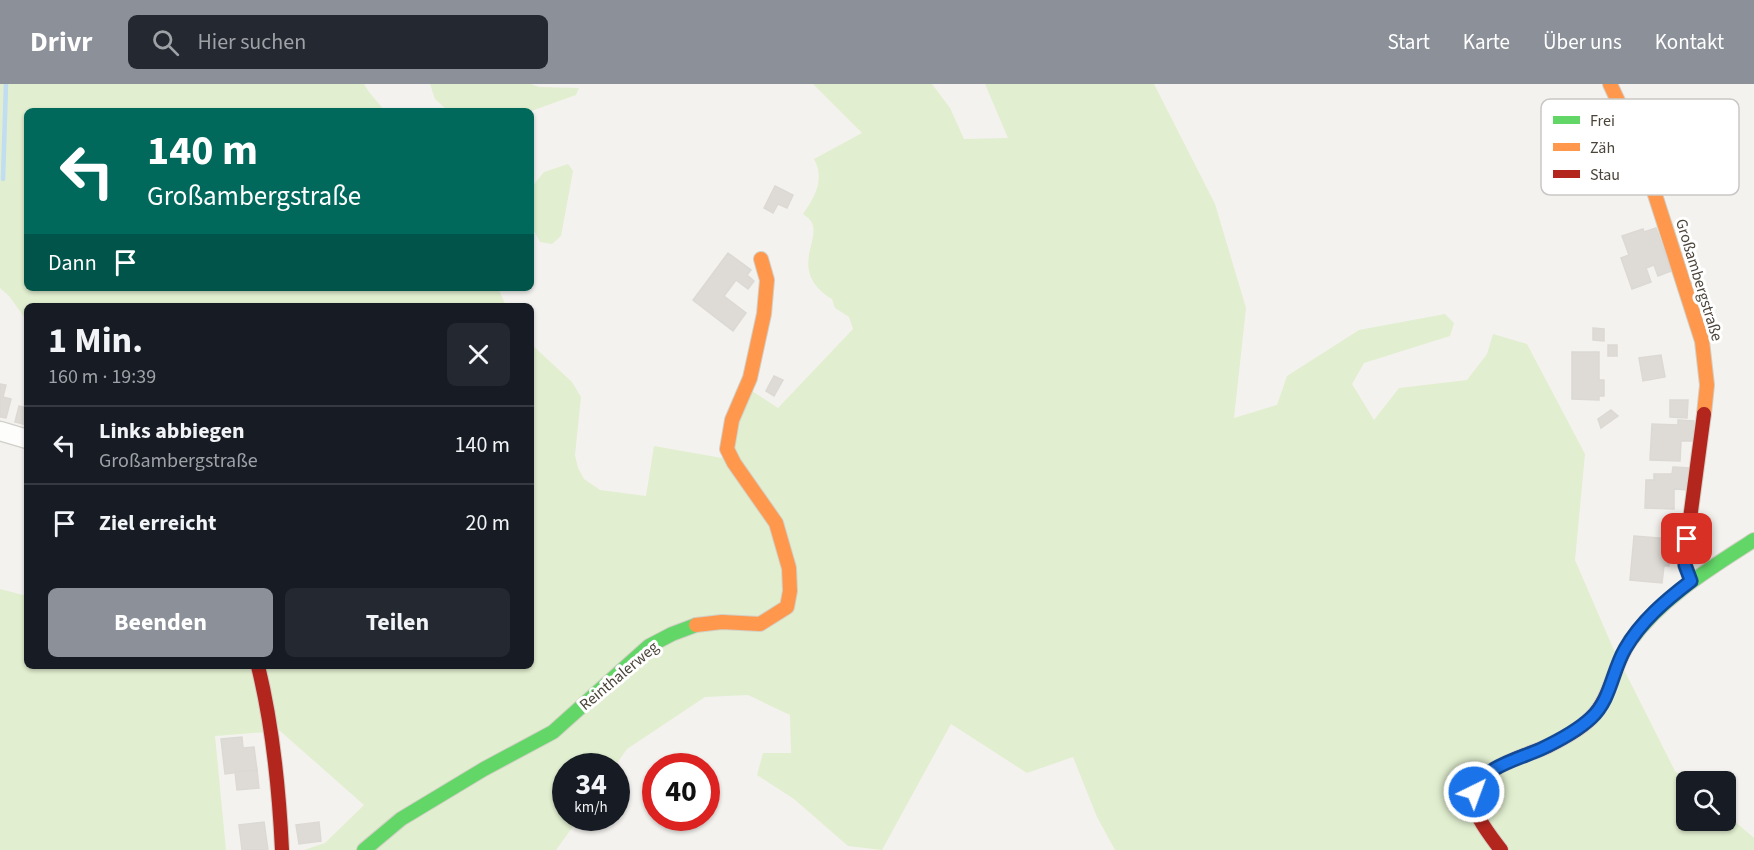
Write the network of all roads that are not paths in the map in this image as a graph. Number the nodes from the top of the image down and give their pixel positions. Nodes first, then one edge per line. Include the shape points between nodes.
1 (1610, 84) edge
2 (1617, 99) edge
3 (1655, 195) edge
4 (761, 259) dead end
5 (0, 431) edge
6 (24, 438) edge
7 (1754, 540) edge
8 (1691, 581) junction
9 (259, 669) edge
10 (282, 850) edge
11 (364, 850) edge
12 (1501, 850) edge

1 - 2 street, Großambergstraße
3 - 8 street, Großambergstraße via 1702,341 1707,385 1685,556
4 - 11 street, Reinthalerweg via 767,280 764,314 750,378 732,420 727,449 776,523 789,568 787,607 760,624 700,624 649,646 553,732 401,819
5 - 6 street
7 - 8 street
8 - 12 street via 1659,607 1634,635 1618,663 1605,700 1591,718 1565,736 1491,771 1476,786 1476,810
9 - 10 street via 272,735

